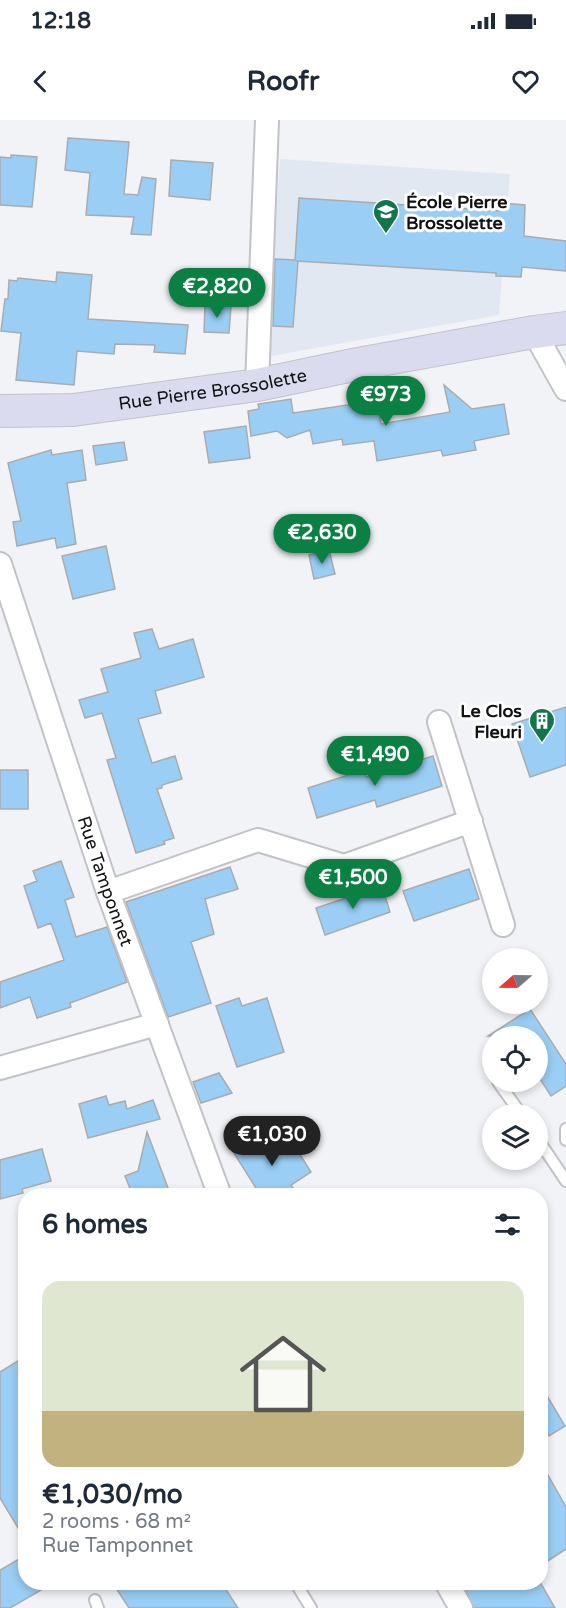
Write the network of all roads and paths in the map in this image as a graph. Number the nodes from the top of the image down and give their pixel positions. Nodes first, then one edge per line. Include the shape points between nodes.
1 (267, 120) edge
2 (566, 328) edge
3 (534, 332) junction
4 (256, 385) junction
5 (566, 389) edge
6 (0, 411) edge
7 (0, 564) edge
8 (439, 722) dead end
9 (471, 821) junction
10 (108, 892) junction
11 (502, 925) dead end
12 (157, 1024) junction
13 (0, 1068) edge
14 (566, 1129) edge
15 (566, 1140) edge
16 (548, 1154) edge
17 (566, 1181) edge
18 (217, 1188) edge
19 (300, 1590) edge
20 (451, 1590) edge
21 (311, 1608) edge
22 (461, 1608) edge

1 - 4 street
2 - 3 street, Rue Pierre Brossolette
3 - 4 street, Rue Pierre Brossolette
3 - 5 street
4 - 6 street, Rue Pierre Brossolette via 73,410
7 - 10 street, Rue Tamponnet
8 - 9 street
9 - 10 street via 344,866 258,840
9 - 11 street
10 - 12 street, Rue Tamponnet
12 - 13 street
12 - 18 street, Rue Tamponnet
14 - 15 lane
16 - 17 lane
19 - 21 lane
20 - 22 street

